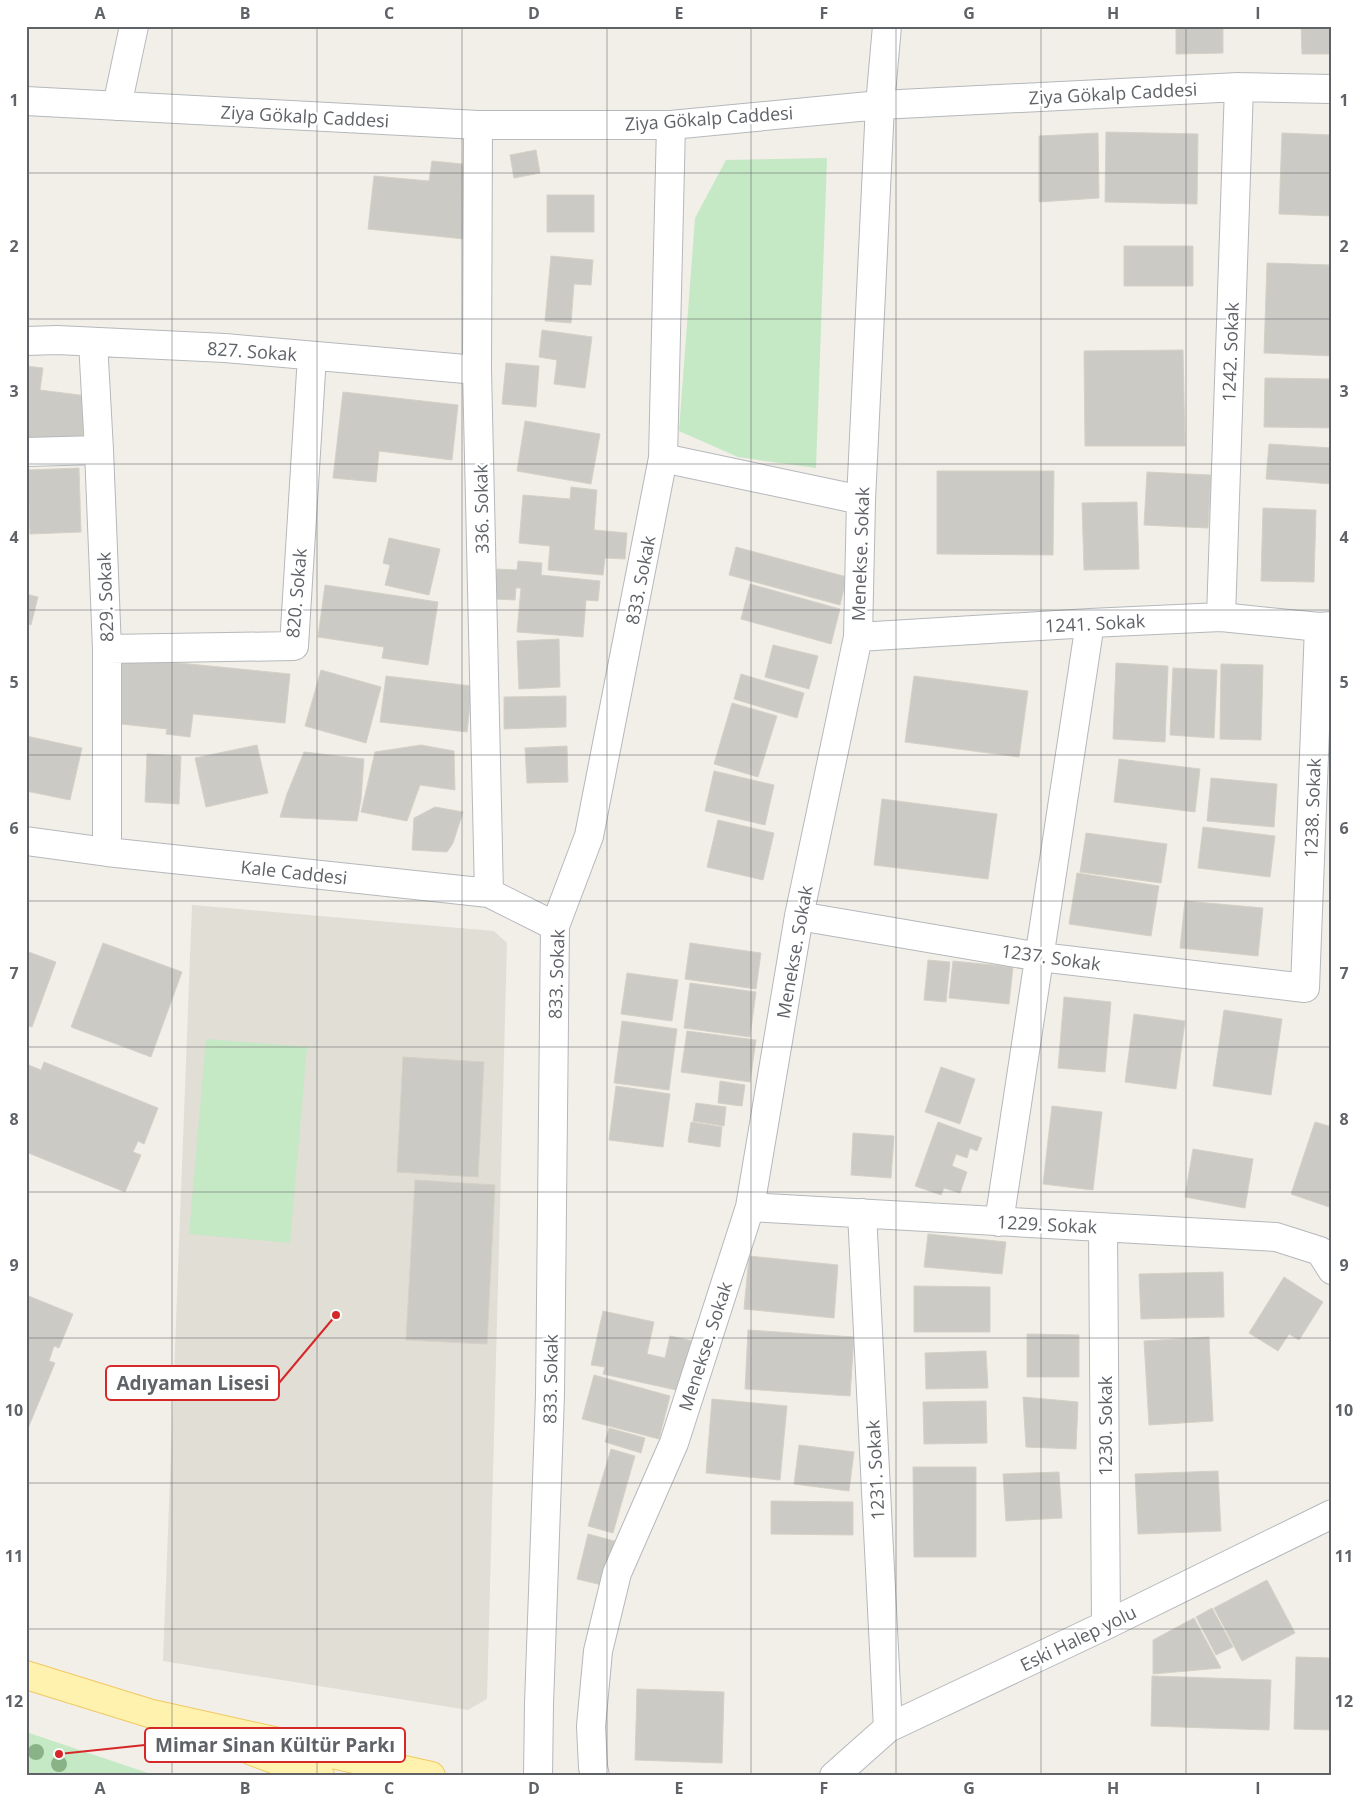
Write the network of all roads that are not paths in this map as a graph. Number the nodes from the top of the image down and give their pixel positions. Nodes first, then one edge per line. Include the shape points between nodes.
1 (134, 26) edge
2 (887, 26) edge
3 (1239, 87) junction
4 (1332, 89) edge
5 (26, 101) edge
6 (880, 104) junction
7 (117, 106) junction
8 (671, 124) junction
9 (478, 125) junction
10 (26, 341) edge
11 (93, 342) junction
12 (312, 356) junction
13 (477, 370) junction
14 (99, 450) junction
15 (26, 452) edge
16 (663, 458) junction
17 (862, 500) junction
18 (1221, 618) junction
19 (1090, 623) junction
20 (1325, 626) edge
21 (858, 637) junction
22 (107, 648) junction
23 (26, 841) edge
24 (1321, 843) edge
25 (106, 852) junction
26 (490, 892) junction
27 (799, 916) junction
28 (555, 926) junction
29 (1040, 957) junction
30 (1305, 988) joint
31 (750, 1207) junction
32 (862, 1213) junction
33 (998, 1222) junction
34 (1103, 1228) junction
35 (1332, 1270) edge
36 (1332, 1514) edge
37 (1106, 1625) junction
38 (26, 1675) edge
39 (152, 1714) junction
40 (888, 1728) junction
41 (320, 1776) edge
42 (431, 1776) edge
43 (538, 1776) edge
44 (595, 1776) edge
45 (834, 1776) edge

1 - 7 street
2 - 6 street, Menekse. Sokak
3 - 4 street, Ziya Gökalp Caddesi
3 - 6 street, Ziya Gökalp Caddesi
3 - 18 street, 1242. Sokak
5 - 7 street, Ziya Gökalp Caddesi
6 - 8 street, Ziya Gökalp Caddesi
6 - 17 street, Menekse. Sokak
7 - 9 street, Ziya Gökalp Caddesi
8 - 9 street, Ziya Gökalp Caddesi
8 - 16 street, 833. Sokak
9 - 13 street, 336. Sokak
10 - 11 street, 827. Sokak
11 - 12 street, 827. Sokak
11 - 14 street, 829. Sokak
12 - 13 street, 827. Sokak
12 - 22 street, 820. Sokak via 294,646
13 - 26 street, 336. Sokak
14 - 15 street
14 - 22 street, 829. Sokak
16 - 17 street
16 - 28 street, 833. Sokak via 589,836
17 - 21 street, Menekse. Sokak
18 - 19 street, 1241. Sokak
18 - 20 street, 1241. Sokak
19 - 21 street, 1241. Sokak
19 - 29 street
20 - 24 street, 1238. Sokak
21 - 27 street, Menekse. Sokak
22 - 25 street, 829. Sokak
23 - 25 street, Kale Caddesi
24 - 30 street, 1238. Sokak
25 - 26 street, Kale Caddesi
26 - 28 street, Kale Caddesi
27 - 29 street, 1237. Sokak
27 - 31 street, Menekse. Sokak
28 - 43 street, 833. Sokak via 550,1395
29 - 30 street, 1237. Sokak
29 - 33 street
31 - 32 street, 1229. Sokak
31 - 44 street, Menekse. Sokak via 674,1443 617,1573 598,1651 591,1726
32 - 33 street, 1229. Sokak
32 - 40 street, 1231. Sokak
33 - 34 street, 1229. Sokak
34 - 35 street, 1229. Sokak via 1276,1237 1320,1251
34 - 37 street, 1230. Sokak
36 - 37 street, Eski Halep yolu
37 - 40 street, Eski Halep yolu
38 - 39 main road
39 - 41 main road
39 - 42 main road
40 - 45 street, Eski Halep yolu

